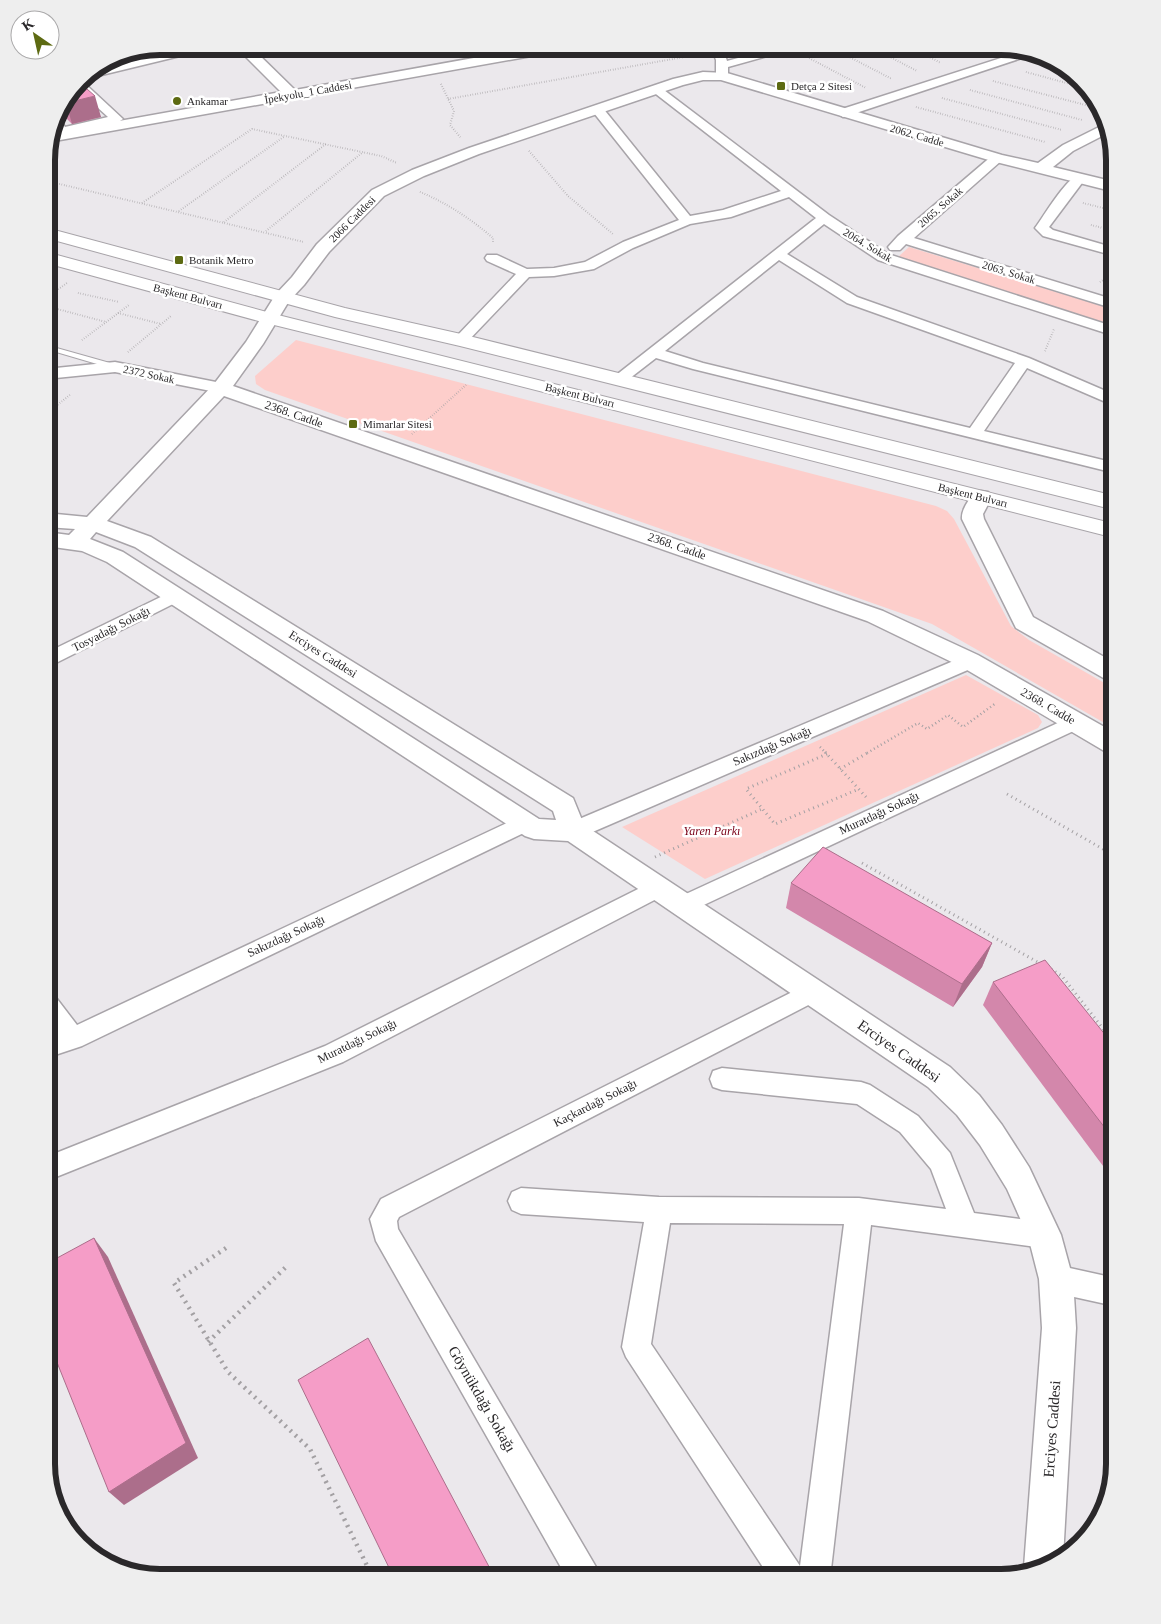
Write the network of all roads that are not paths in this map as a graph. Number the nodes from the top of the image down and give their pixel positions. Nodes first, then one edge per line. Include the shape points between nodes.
1 (172, 55) edge
2 (251, 55) edge
3 (516, 55) edge
4 (719, 55) edge
5 (770, 55) edge
6 (1017, 56) edge
7 (722, 70) junction
8 (104, 72) edge
9 (84, 88) edge
10 (656, 89) junction
11 (292, 95) junction
12 (598, 110) junction
13 (843, 113) junction
14 (60, 129) edge
15 (1098, 131) edge
16 (58, 137) edge
17 (997, 158) junction
18 (1041, 169) junction
19 (1079, 179) junction
20 (1106, 186) edge
21 (792, 192) junction
22 (824, 218) junction
23 (687, 221) junction
24 (55, 235) edge
25 (903, 239) junction
26 (1106, 249) edge
27 (778, 254) junction
28 (883, 257) junction
29 (492, 258) road end
30 (55, 259) edge
31 (525, 273) junction
32 (282, 298) junction
33 (1106, 302) edge
34 (268, 318) junction
35 (1106, 329) edge
36 (462, 340) junction
37 (55, 350) edge
38 (654, 352) junction
39 (1031, 364) junction
40 (115, 367) junction
41 (55, 373) edge
42 (620, 379) junction
43 (220, 388) junction
44 (1106, 396) edge
45 (975, 433) junction
46 (1106, 466) edge
47 (981, 497) junction
48 (1106, 501) edge
49 (55, 521) edge
50 (93, 523) junction
51 (1106, 529) edge
52 (55, 540) edge
53 (74, 543) junction
54 (175, 596) junction
55 (55, 656) edge
56 (970, 660) junction
57 (1106, 669) edge
58 (1075, 722) junction
59 (1106, 740) edge
60 (524, 823) junction
61 (573, 831) junction
62 (670, 896) junction
63 (812, 992) junction
64 (55, 1014) edge
65 (73, 1038) junction
66 (55, 1044) edge
67 (722, 1079) dead end
68 (55, 1165) edge
69 (521, 1201) dead end
70 (659, 1210) junction
71 (859, 1211) junction
72 (383, 1219) joint
73 (964, 1225) junction
74 (1044, 1235) junction
75 (1056, 1279) junction
76 (1106, 1290) edge
77 (1043, 1560) edge
78 (580, 1569) edge
79 (783, 1569) edge
80 (815, 1569) edge

1 - 8 street
2 - 11 street
3 - 11 street, İpekyolu_1 Caddesi
4 - 7 street
5 - 7 street
6 - 13 street
7 - 10 street, 2066 Caddesi
7 - 13 street, 2062. Cadde
9 - 14 street via 117,119
10 - 12 street, 2066 Caddesi
10 - 21 street, 2064. Sokak
11 - 16 street, İpekyolu_1 Caddesi
12 - 23 street
12 - 32 street, 2066 Caddesi via 474,151 378,193 323,248
13 - 17 street, 2062. Cadde
15 - 18 street
17 - 18 street, 2062. Cadde
17 - 25 street, 2065. Sokak
18 - 19 street, 2062. Cadde
19 - 20 street, 2062. Cadde
19 - 26 street via 1042,228
21 - 22 street, 2064. Sokak
21 - 23 street via 726,214
22 - 27 street
22 - 28 street, 2064. Sokak
23 - 31 street via 628,245 589,266
24 - 32 main road, Başkent Bulvarı
25 - 28 street, 2065. Sokak
25 - 33 street, 2063. Sokak
27 - 38 street
27 - 39 street via 852,300
28 - 35 street, 2064. Sokak
29 - 31 street
30 - 34 main road, Başkent Bulvarı
31 - 36 street
32 - 34 street, 2066 Caddesi
32 - 36 main road, Başkent Bulvarı
34 - 43 street, 2066 Caddesi via 254,344
34 - 47 main road, Başkent Bulvarı
36 - 42 main road, Başkent Bulvarı
37 - 40 lane
38 - 42 street
38 - 45 street via 698,366
39 - 44 street
39 - 45 street
40 - 41 street, 2372 Sokak
40 - 43 street, 2372 Sokak
42 - 48 main road, Başkent Bulvarı
43 - 50 street, 2066 Caddesi
43 - 56 street, 2368. Cadde via 842,604 904,628
45 - 46 street
47 - 51 main road, Başkent Bulvarı
47 - 57 street via 972,514 973,519 1024,622
49 - 50 street, Erciyes Caddesi
50 - 53 street, 2066 Caddesi
50 - 61 street, Erciyes Caddesi via 143,542 564,804
52 - 53 street
53 - 54 street via 115,557
54 - 55 street, Tosyadağı Sokağı
54 - 60 street
56 - 58 street, 2368. Cadde
56 - 61 street, Sakızdağı Sokağı
58 - 59 street, 2368. Cadde
58 - 62 street, Muratdağı Sokağı via 880,813
60 - 61 street via 534,829
60 - 65 street, Sakızdağı Sokağı
61 - 62 street, Erciyes Caddesi
62 - 63 street, Erciyes Caddesi
62 - 68 street, Muratdağı Sokağı via 334,1054
63 - 72 street, Kaçkardağı Sokağı via 390,1208
63 - 74 street, Erciyes Caddesi via 939,1077 968,1105 1018,1178
64 - 65 street
65 - 66 street, Sakızdağı Sokağı
67 - 73 street via 861,1093 909,1124 940,1162
69 - 70 street
70 - 71 street
70 - 79 street via 636,1347
71 - 73 street
71 - 80 street
72 - 78 street, Göynükdağı Sokağı via 385,1232
73 - 74 street
74 - 75 street, Erciyes Caddesi
75 - 76 street
75 - 77 street, Erciyes Caddesi via 1058,1328

